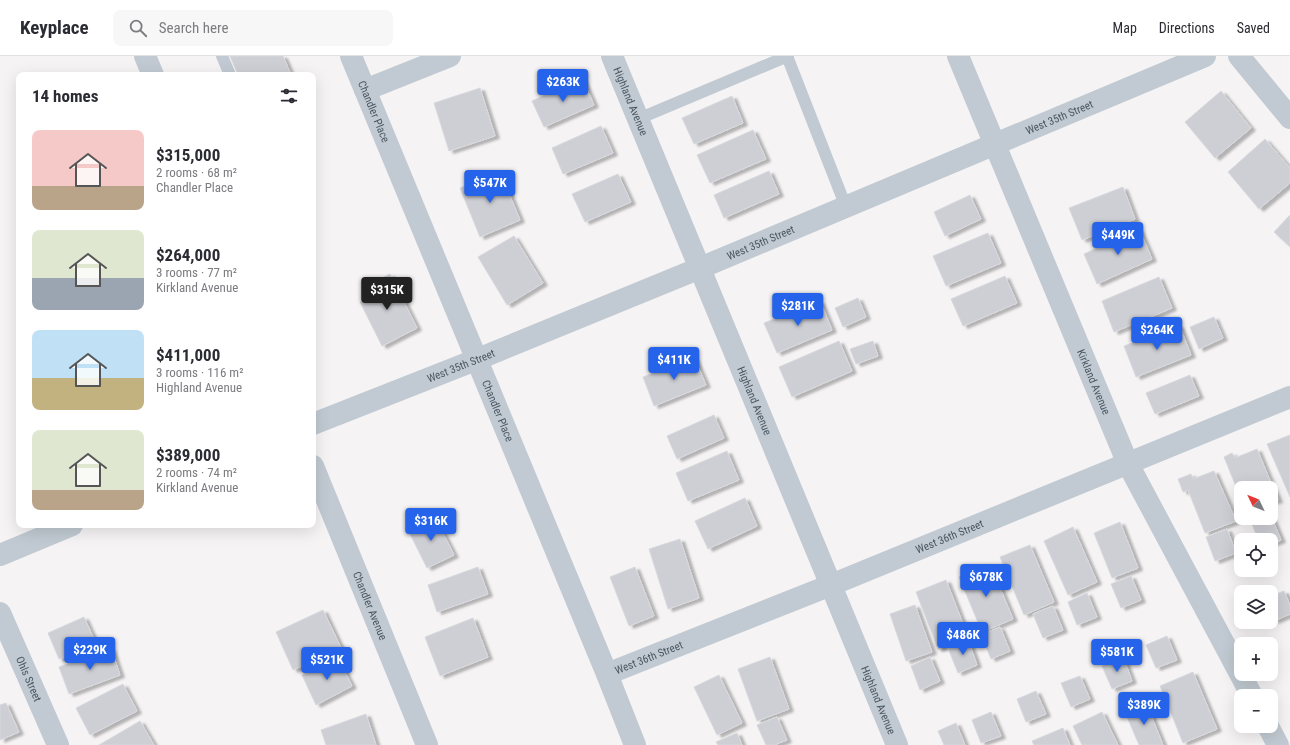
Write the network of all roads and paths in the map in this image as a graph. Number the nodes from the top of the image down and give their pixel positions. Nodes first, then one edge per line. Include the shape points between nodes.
1 (145, 56) edge
2 (222, 56) edge
3 (351, 56) edge
4 (450, 56) edge
5 (612, 56) edge
6 (787, 56) edge
7 (958, 56) edge
8 (1206, 56) edge
9 (1239, 56) edge
10 (152, 72) edge
11 (229, 72) edge
12 (365, 90) junction
13 (1290, 118) edge
14 (638, 119) junction
15 (994, 145) junction
16 (846, 207) junction
17 (700, 268) junction
18 (478, 359) junction
19 (1290, 397) edge
20 (316, 423) edge
21 (1128, 464) junction
22 (316, 473) edge
23 (65, 528) edge
24 (0, 555) edge
25 (831, 585) junction
26 (0, 613) edge
27 (607, 674) junction
28 (1248, 689) edge
29 (1272, 733) edge
30 (58, 745) edge
31 (428, 745) edge
32 (634, 745) edge
33 (897, 745) edge
34 (1278, 745) edge

1 - 10 street
2 - 11 lane
3 - 12 street, Chandler Place
4 - 12 street
5 - 14 street, Highland Avenue
6 - 14 lane
6 - 16 lane
7 - 15 street, Kirkland Avenue
8 - 15 street, West 35th Street
9 - 13 street
12 - 18 street, Chandler Place
14 - 17 street, Highland Avenue
15 - 16 street, West 35th Street
15 - 21 street, Kirkland Avenue
16 - 17 street, West 35th Street
17 - 18 street, West 35th Street
17 - 25 street, Highland Avenue
18 - 20 street, West 35th Street
18 - 27 street, Chandler Place
19 - 21 street, West 36th Street
21 - 25 street, West 36th Street
21 - 28 street, Kirkland Avenue
22 - 31 street, Chandler Avenue
23 - 24 street
25 - 27 street, West 36th Street
25 - 33 street, Highland Avenue
26 - 30 street, Ohls Street
27 - 32 street, Chandler Place
29 - 34 street

